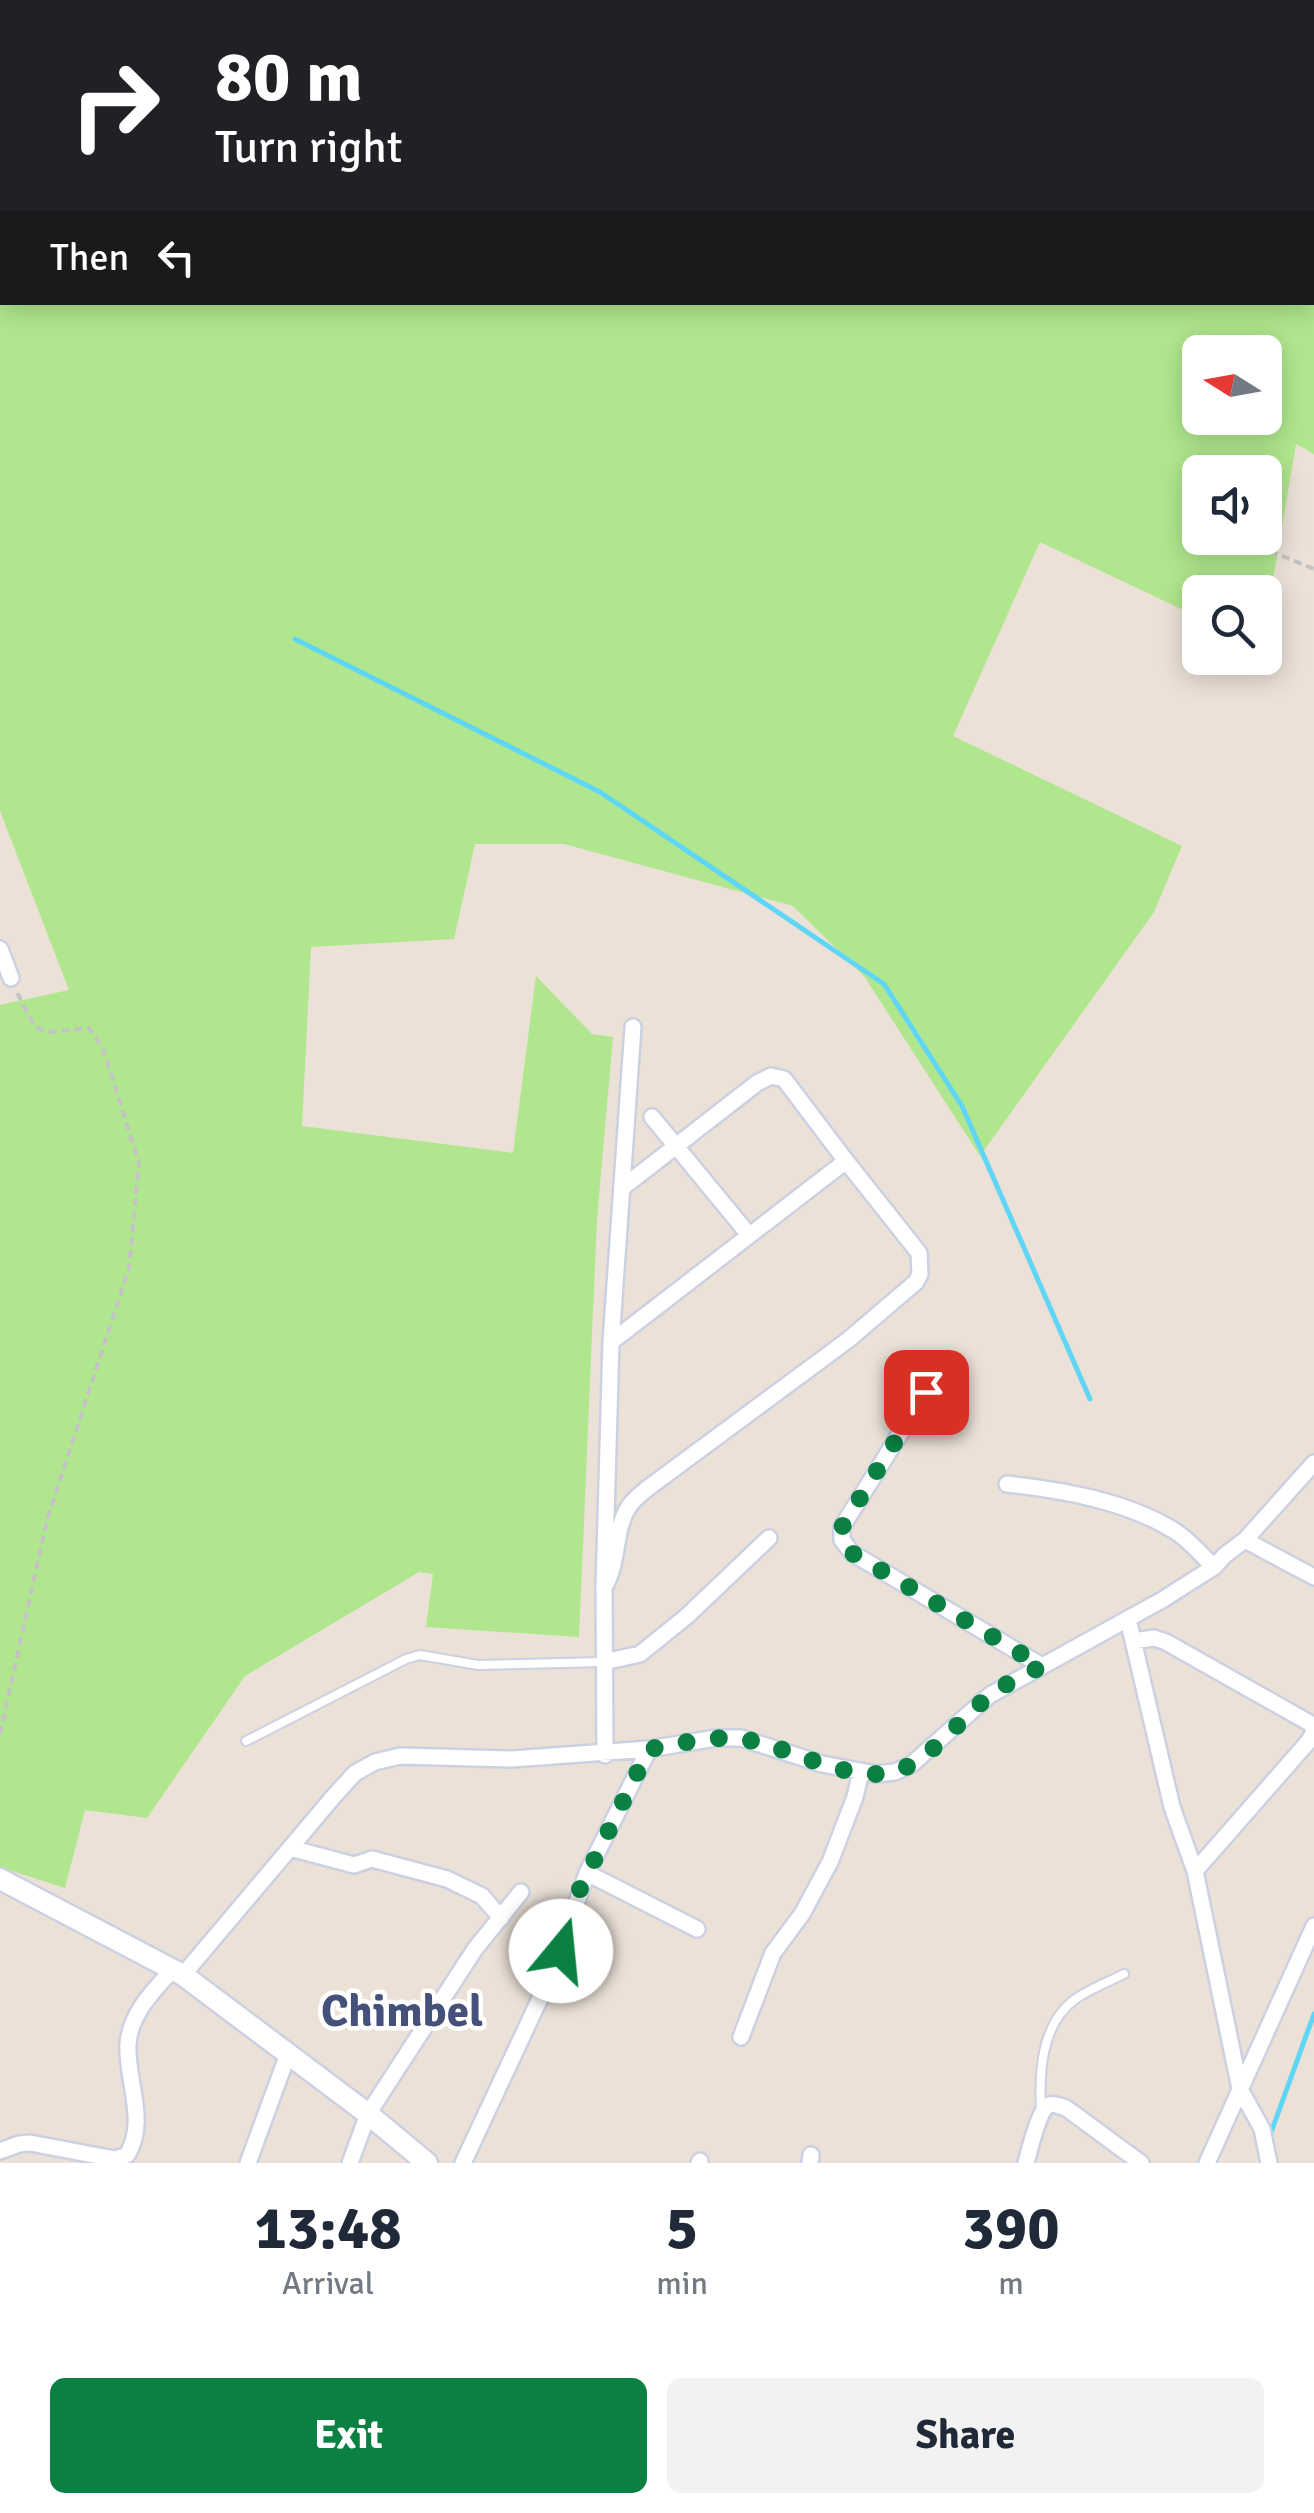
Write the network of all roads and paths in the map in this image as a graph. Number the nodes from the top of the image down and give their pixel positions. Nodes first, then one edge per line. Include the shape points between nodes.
1 (1280, 555) edge
2 (1314, 569) edge
3 (0, 949) edge
4 (11, 978) joint
5 (633, 1027) dead end
6 (652, 1117) dead end
7 (678, 1145) junction
8 (846, 1160) junction
9 (622, 1188) junction
10 (749, 1236) junction
11 (612, 1342) junction
12 (926, 1392) dead end
13 (1314, 1463) edge
14 (1007, 1484) dead end
15 (769, 1538) dead end
16 (1245, 1540) junction
17 (1214, 1567) junction
18 (1314, 1578) edge
19 (604, 1587) junction
20 (1128, 1619) junction
21 (1133, 1640) junction
22 (604, 1662) junction
23 (1042, 1666) junction
24 (0, 1734) edge
25 (246, 1741) dead end
26 (649, 1749) junction
27 (605, 1754) junction
28 (861, 1771) junction
29 (290, 1848) junction
30 (1195, 1871) junction
31 (588, 1873) junction
32 (0, 1878) edge
33 (521, 1892) dead end
34 (501, 1918) junction
35 (1314, 1926) edge
36 (697, 1929) dead end
37 (178, 1972) junction
38 (1124, 1974) dead end
39 (741, 2037) dead end
40 (288, 2054) junction
41 (1240, 2089) junction
42 (368, 2114) junction
43 (1041, 2115) junction
44 (0, 2152) edge
45 (248, 2163) edge
46 (350, 2163) edge
47 (428, 2163) edge
48 (463, 2163) edge
49 (1026, 2163) edge
50 (1141, 2163) edge
51 (1207, 2163) edge
52 (1269, 2163) edge

1 - 2 path
3 - 4 street
4 - 24 path via 34,1029 89,1028 103,1049 138,1163 129,1268 47,1520
5 - 9 street
6 - 7 street
7 - 8 street via 776,1076
7 - 9 street
7 - 10 street
8 - 10 street
8 - 19 street via 919,1253 916,1282 639,1496 623,1518 615,1568
9 - 11 street
10 - 11 street
11 - 19 street
12 - 23 street via 842,1527 842,1540 852,1553
13 - 16 street
14 - 17 street via 1143,1515 1176,1532
15 - 22 street via 640,1654
16 - 17 street
16 - 18 street
17 - 20 street
19 - 22 street
20 - 21 street
20 - 23 street
21 - 30 street via 1172,1807
21 - 30 street via 1166,1642 1313,1725 1308,1742
22 - 25 lane via 478,1665 420,1655
22 - 27 street
23 - 28 street via 990,1695 912,1764 895,1772
26 - 27 street
26 - 28 street via 741,1738
26 - 31 street
27 - 29 street via 400,1756 375,1762 355,1773
28 - 39 street via 830,1862 773,1954
29 - 34 street via 354,1865 372,1859 447,1879 482,1896
29 - 37 street
30 - 41 street
31 - 36 street
31 - 48 street via 556,1964
32 - 37 main road
33 - 34 street
34 - 42 street
35 - 41 street
37 - 40 main road
37 - 44 street via 149,1996 132,2026 134,2130 127,2155 115,2159 30,2143
38 - 43 lane via 1072,2001 1053,2029 1043,2050
40 - 42 main road
40 - 45 street
41 - 51 street
41 - 52 street via 1262,2128
42 - 46 street
42 - 47 main road
43 - 49 street
43 - 50 street via 1048,2105 1066,2108

